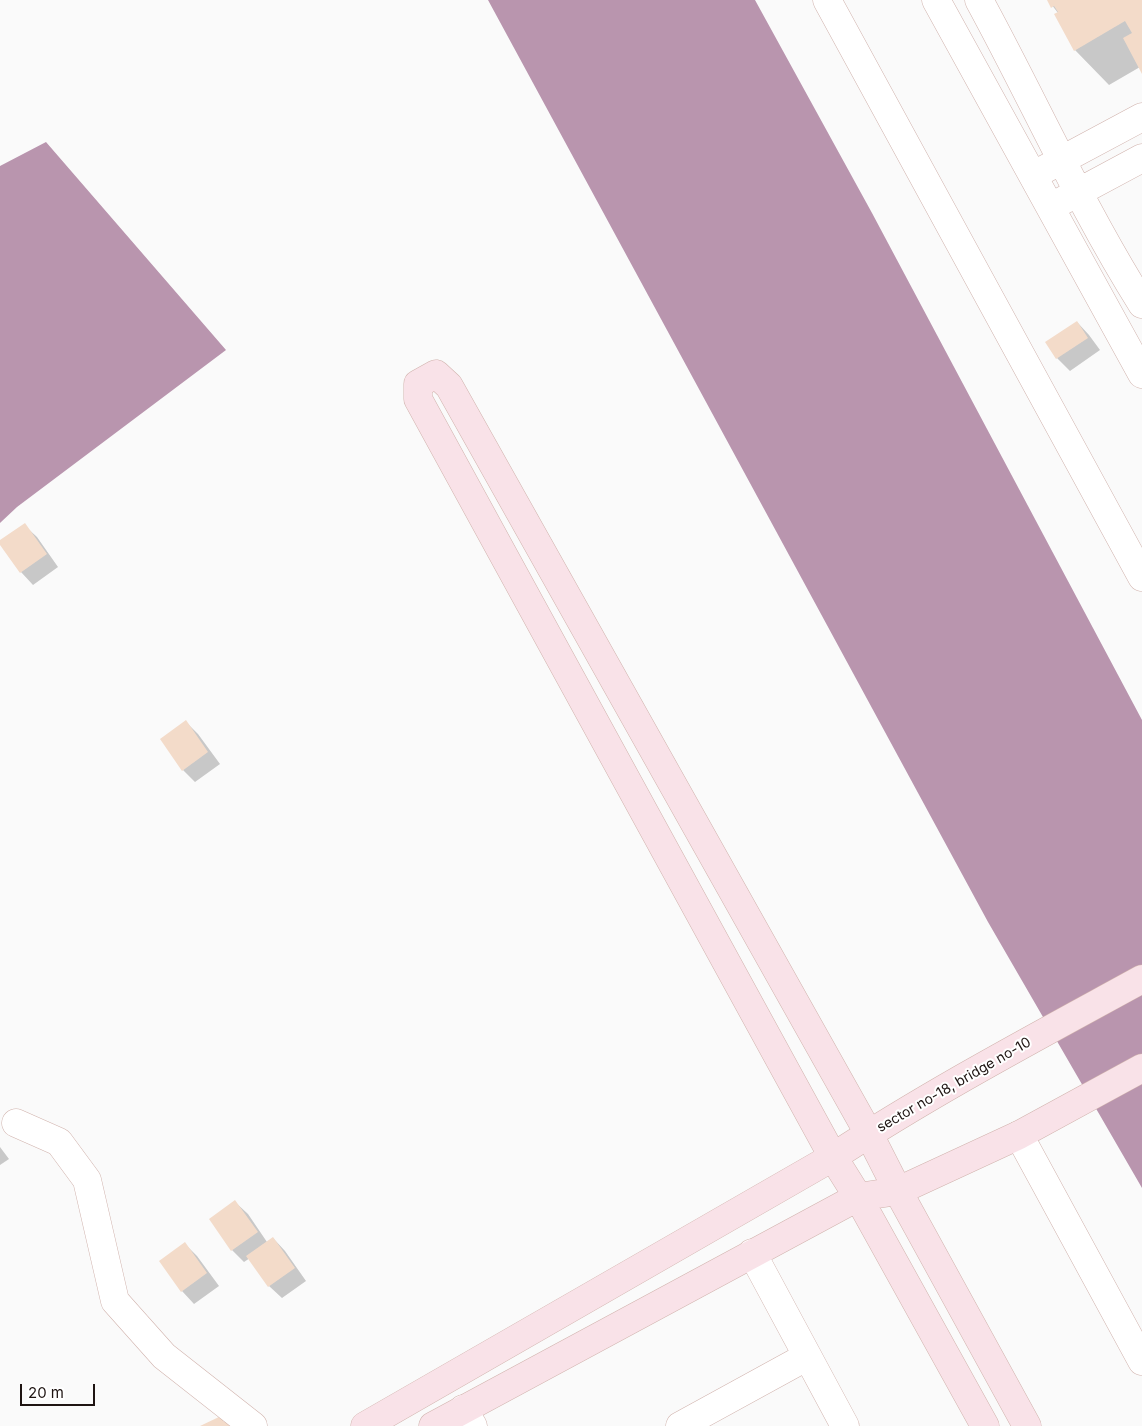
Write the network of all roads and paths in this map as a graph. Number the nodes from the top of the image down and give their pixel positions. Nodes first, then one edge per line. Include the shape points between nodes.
1 (827, 0) edge
2 (936, 0) edge
3 (979, 0) edge
4 (1142, 117) edge
5 (1142, 158) edge
6 (1061, 160) junction
7 (1033, 176) junction
8 (1078, 192) junction
9 (1050, 207) junction
10 (1142, 304) edge
11 (1142, 374) edge
12 (1142, 577) edge
13 (1142, 979) edge
14 (1142, 1068) edge
15 (16, 1123) dead end
16 (869, 1134) junction
17 (1019, 1135) junction
18 (833, 1157) junction
19 (898, 1191) junction
20 (858, 1197) junction
21 (752, 1252) junction
22 (806, 1357) junction
23 (1142, 1361) edge
24 (468, 1418) edge
25 (253, 1426) edge
26 (365, 1426) edge
27 (433, 1426) edge
28 (680, 1426) edge
29 (844, 1426) edge
30 (984, 1426) edge
31 (1027, 1426) edge

1 - 12 street
2 - 7 street
3 - 6 street
4 - 6 street
5 - 8 street
6 - 7 street
6 - 8 street
7 - 9 street
8 - 9 street
8 - 10 street
9 - 11 street
13 - 16 street, sector no-18, bridge no-10
14 - 17 street
15 - 25 street via 59,1142 87,1180 115,1302 164,1356
16 - 18 street, sector no-18, bridge no-10
16 - 18 street via 449,386 436,374 418,384 418,399
16 - 19 street
17 - 19 street
17 - 23 street
18 - 20 street
18 - 26 street, sector no-18, bridge no-10
19 - 20 street
19 - 31 street
20 - 21 street
20 - 30 street
21 - 22 street
21 - 24 street
22 - 28 street
22 - 29 street
24 - 27 street

